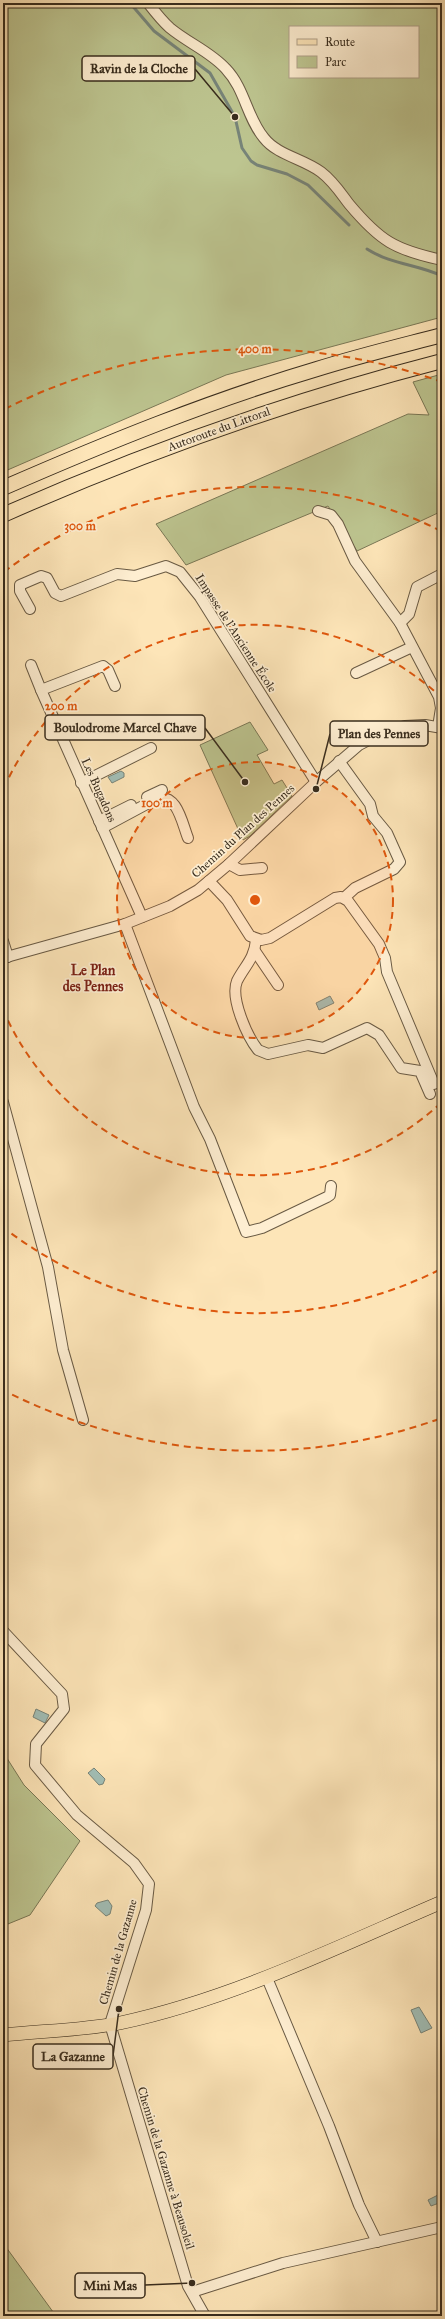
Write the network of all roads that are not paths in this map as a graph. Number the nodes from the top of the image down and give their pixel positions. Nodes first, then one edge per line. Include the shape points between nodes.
1 (148, 3) edge
2 (442, 260) edge
3 (442, 335) edge
4 (442, 361) edge
5 (3, 488) edge
6 (318, 512) dead end
7 (3, 515) edge
8 (442, 574) edge
9 (30, 609) dead end
10 (400, 623) junction
11 (412, 647) junction
12 (31, 665) dead end
13 (356, 673) dead end
14 (115, 686) dead end
15 (41, 690) junction
16 (440, 727) edge
17 (151, 748) dead end
18 (339, 761) junction
19 (316, 782) junction
20 (81, 783) junction
21 (162, 790) dead end
22 (100, 825) junction
23 (188, 838) dead end
24 (229, 864) junction
25 (262, 868) dead end
26 (209, 881) junction
27 (344, 898) junction
28 (142, 917) junction
29 (125, 924) junction
30 (256, 940) junction
31 (3, 941) edge
32 (255, 951) junction
33 (6, 958) edge
34 (278, 985) dead end
35 (434, 1084) dead end
36 (430, 1094) dead end
37 (3, 1102) edge
38 (331, 1186) dead end
39 (83, 1420) dead end
40 (3, 1631) edge
41 (442, 1902) edge
42 (267, 1978) junction
43 (110, 2024) junction
44 (3, 2035) edge
45 (442, 2227) edge
46 (377, 2242) junction
47 (192, 2292) junction
48 (205, 2316) edge

1 - 2 street via 171,28 212,56 226,69 240,89 259,132 270,146 322,173 333,182 366,224 385,240 400,249
3 - 5 highway, Autoroute du Littoral via 316,369 228,398 124,436
4 - 7 highway, Autoroute du Littoral via 240,420
6 - 10 street via 327,513 335,520 355,561 376,594
8 - 10 street via 417,587 409,614
9 - 19 street, Impasse de l'Ancienne École via 20,586 41,576 47,578 55,592 61,596 117,574 135,576 166,566 180,572 200,597
10 - 11 street
11 - 13 street
11 - 16 street via 439,697
12 - 15 street, Les Bugadons
14 - 15 street via 108,670 103,666
15 - 20 street, Les Bugadons
16 - 18 street, Chemin du Plan des Pennes via 415,725 390,730 359,745
17 - 20 street
18 - 19 street, Chemin du Plan des Pennes
18 - 27 street via 370,804 373,816 387,833 400,862 394,869 355,888
19 - 24 street, Chemin du Plan des Pennes
20 - 22 street, Les Bugadons
21 - 22 street
22 - 23 street via 156,799 165,798 174,805
22 - 28 street, Les Bugadons
24 - 25 street via 240,870
24 - 26 street, Chemin du Plan des Pennes
26 - 28 street, Chemin du Plan des Pennes via 170,906
26 - 30 street via 226,900 250,936
27 - 30 street via 335,898 270,938
27 - 35 street via 379,944 387,972
28 - 29 street, Chemin du Plan des Pennes
29 - 33 street, Chemin du Plan des Pennes
29 - 38 street via 194,1107 210,1139 246,1232 262,1228 327,1197
30 - 32 street
31 - 33 street
32 - 34 street
32 - 36 street via 235,989 237,1007 258,1050 268,1054 308,1046 323,1048 363,1029 372,1029 379,1035 401,1068 422,1073
37 - 39 street via 48,1267 63,1350
40 - 43 street, Chemin de la Gazanne via 62,1694 64,1709 36,1744 35,1765 77,1815 134,1863 149,1884 146,1910
41 - 42 main road
42 - 43 main road via 192,2003
42 - 46 street via 359,2205
43 - 44 main road
43 - 47 street, Chemin de la Gazanne à Beausoleil
45 - 46 street
46 - 47 street via 283,2263
47 - 48 street, Chemin de la Gazanne à Beausoleil

